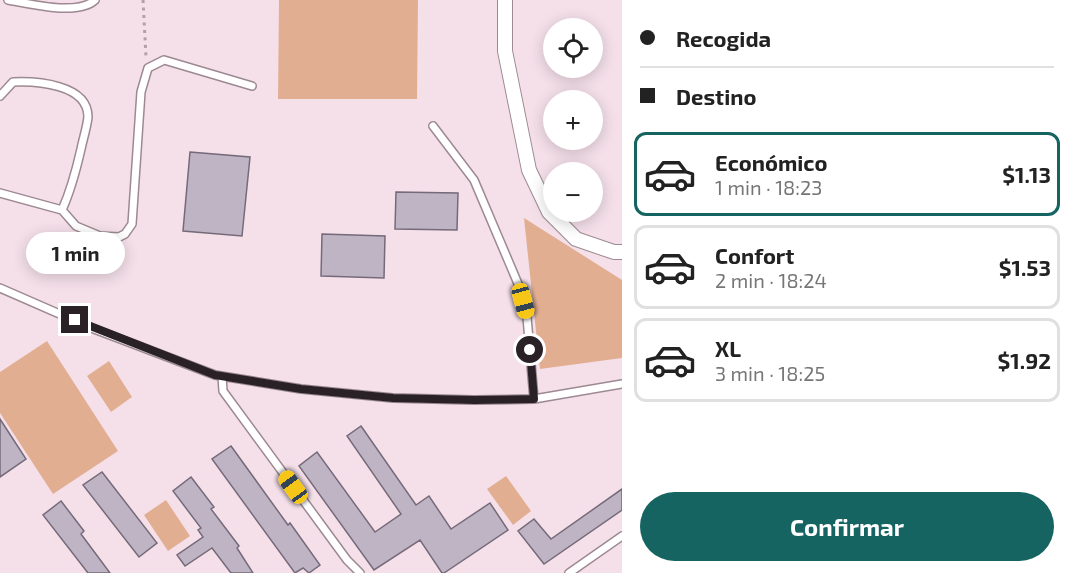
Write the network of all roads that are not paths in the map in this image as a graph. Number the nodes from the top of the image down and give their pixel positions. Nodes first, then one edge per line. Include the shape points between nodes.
1 (8, 0) edge
2 (95, 0) edge
3 (505, 0) edge
4 (24, 1) edge
5 (252, 86) dead end
6 (0, 96) edge
7 (433, 126) dead end
8 (0, 194) edge
9 (62, 210) junction
10 (622, 252) edge
11 (0, 288) edge
12 (222, 376) junction
13 (622, 384) edge
14 (534, 399) junction
15 (622, 536) edge
16 (360, 573) edge
17 (569, 573) edge

1 - 4 lane
2 - 4 lane via 77,9
3 - 10 street via 505,51 529,170 549,212 576,239
5 - 9 lane via 164,60 148,68 141,92 132,224 118,237 100,236 76,226
6 - 9 lane via 13,82 37,81 79,96 88,115 73,186
7 - 14 lane via 474,180 519,286 527,317
8 - 9 lane
11 - 12 lane via 94,329
12 - 14 lane via 393,398
12 - 16 lane via 223,390
13 - 14 lane
15 - 17 lane

